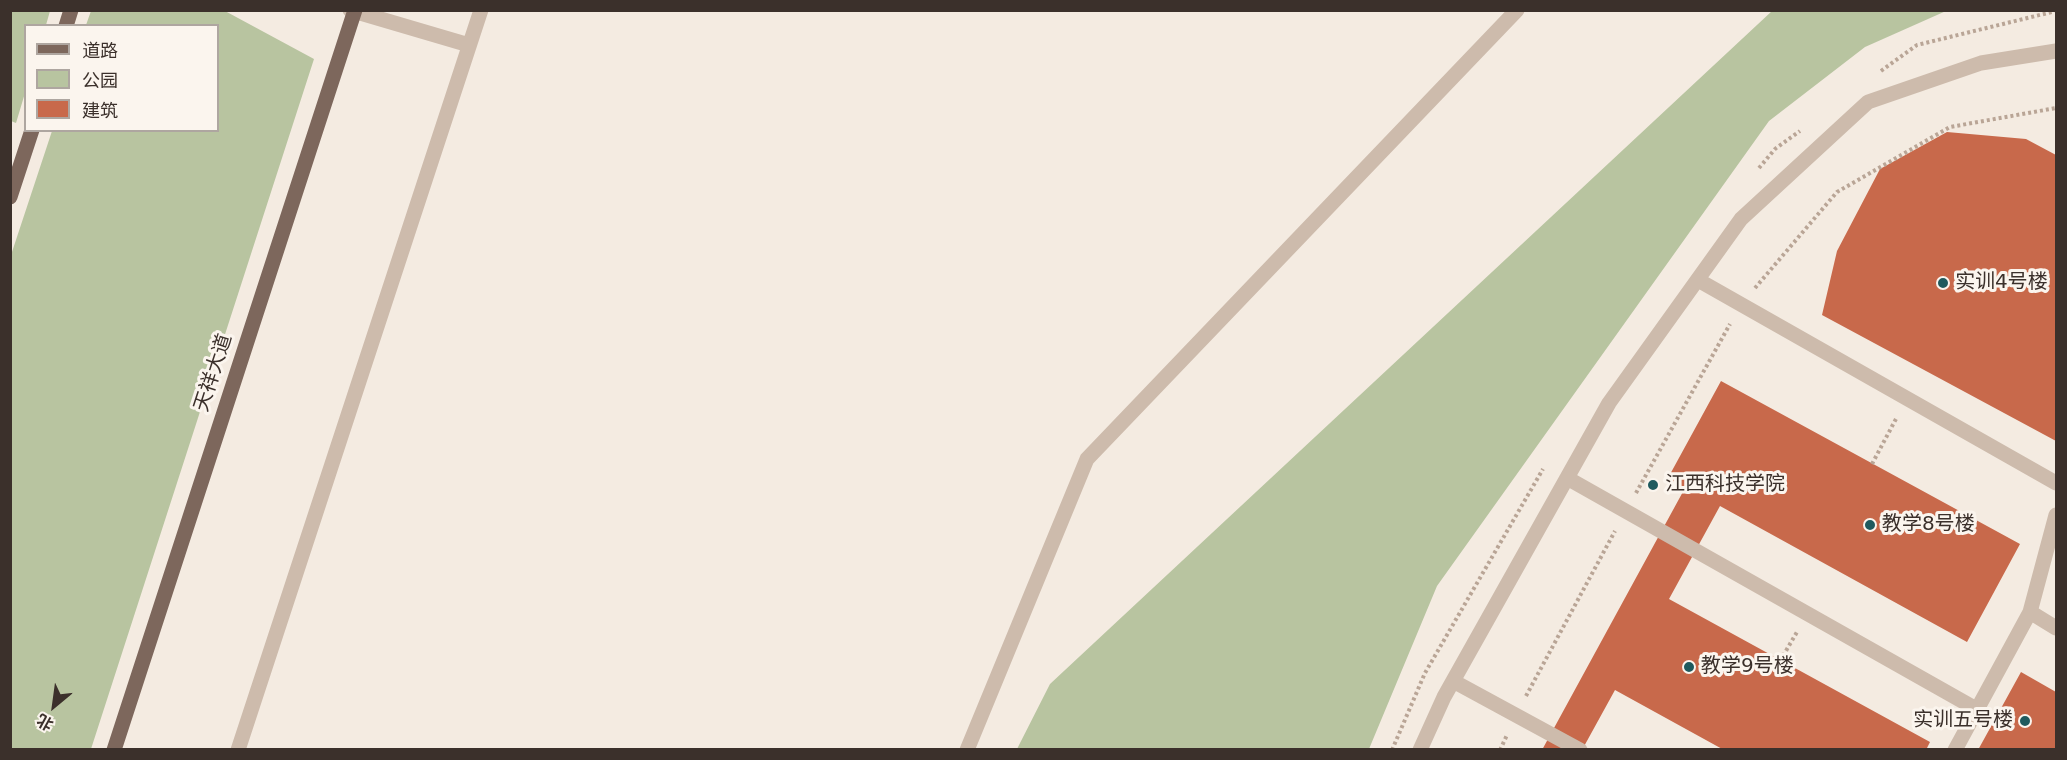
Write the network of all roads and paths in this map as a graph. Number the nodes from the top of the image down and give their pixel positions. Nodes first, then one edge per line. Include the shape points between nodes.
1 (481, 10) edge
2 (1517, 10) edge
3 (353, 11) edge
4 (469, 45) junction
5 (2056, 51) edge
6 (2056, 108) edge
7 (31, 132) edge
8 (10, 197) edge
9 (1698, 280) junction
10 (1741, 304) junction
11 (1907, 398) junction
12 (1872, 464) dead end
13 (1567, 478) junction
14 (2056, 483) edge
15 (1626, 512) junction
16 (2056, 515) edge
17 (2030, 612) junction
18 (1808, 613) junction
19 (2056, 628) edge
20 (1780, 661) dead end
21 (1453, 681) junction
22 (1978, 710) junction
23 (1516, 715) junction
24 (114, 750) edge
25 (238, 750) edge
26 (967, 750) edge
27 (1420, 750) edge
28 (1500, 750) edge
29 (1580, 750) edge
30 (1955, 750) edge

1 - 4 street
2 - 26 street via 1087,459
3 - 4 street
3 - 24 main road, 天祥大道
4 - 25 street
5 - 9 street via 1982,63 1868,102 1741,219
6 - 10 path via 1950,127 1837,192
7 - 8 main road
9 - 10 street
9 - 13 street via 1609,403
10 - 11 street
10 - 15 path
11 - 12 path
11 - 14 street
13 - 15 street
13 - 21 street
15 - 18 street
15 - 23 path
16 - 17 street
17 - 19 street
17 - 22 street
18 - 20 path
18 - 22 street
21 - 23 street
21 - 27 street
22 - 30 street
23 - 28 path
23 - 29 street

